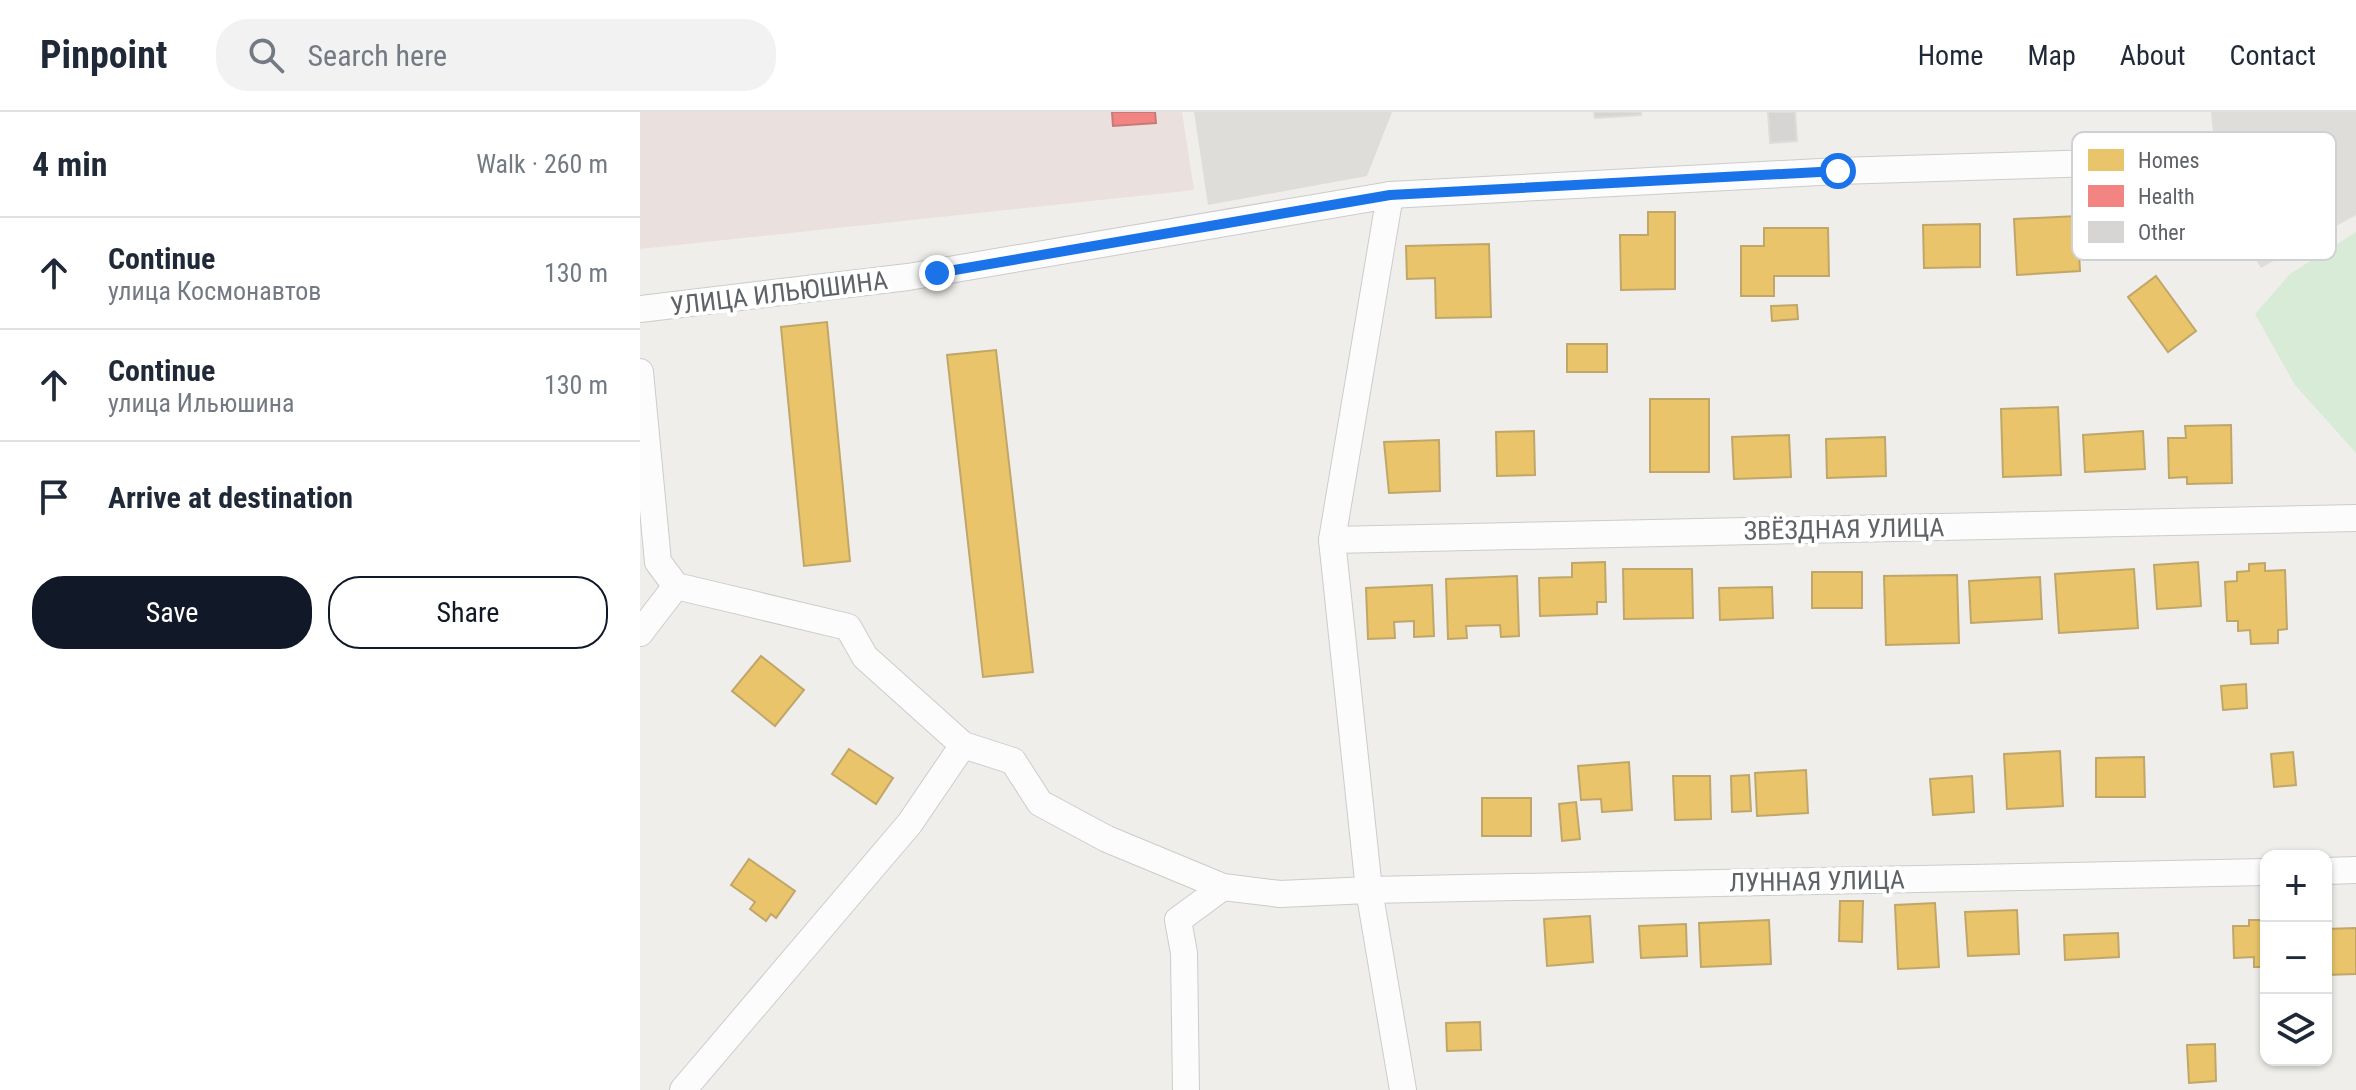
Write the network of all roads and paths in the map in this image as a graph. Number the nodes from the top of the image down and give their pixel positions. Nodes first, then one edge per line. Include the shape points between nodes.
1 (2072, 164) edge
2 (1390, 195) junction
3 (640, 309) edge
4 (640, 372) edge
5 (2356, 518) edge
6 (1332, 540) junction
7 (676, 586) junction
8 (640, 633) edge
9 (963, 745) junction
10 (2356, 870) edge
11 (2332, 871) edge
12 (2260, 872) edge
13 (1223, 887) junction
14 (1369, 890) junction
15 (683, 1090) edge
16 (1186, 1090) edge
17 (1403, 1090) edge

1 - 2 street, УЛИЦА ИЛЬЮШИНА
2 - 3 street, УЛИЦА ИЛЬЮШИНА via 908,277
2 - 6 street
4 - 7 street via 658,562
5 - 6 street, ЗВЁЗДНАЯ УЛИЦА
6 - 14 street
7 - 8 street
7 - 9 street via 848,627 865,657
9 - 13 street, ЛУННАЯ УЛИЦА via 1013,761 1040,803 1107,839
9 - 15 street via 910,823
10 - 11 street
12 - 14 street, ЛУННАЯ УЛИЦА
13 - 14 street, ЛУННАЯ УЛИЦА via 1280,894
13 - 16 street via 1178,920 1184,953
14 - 17 street

